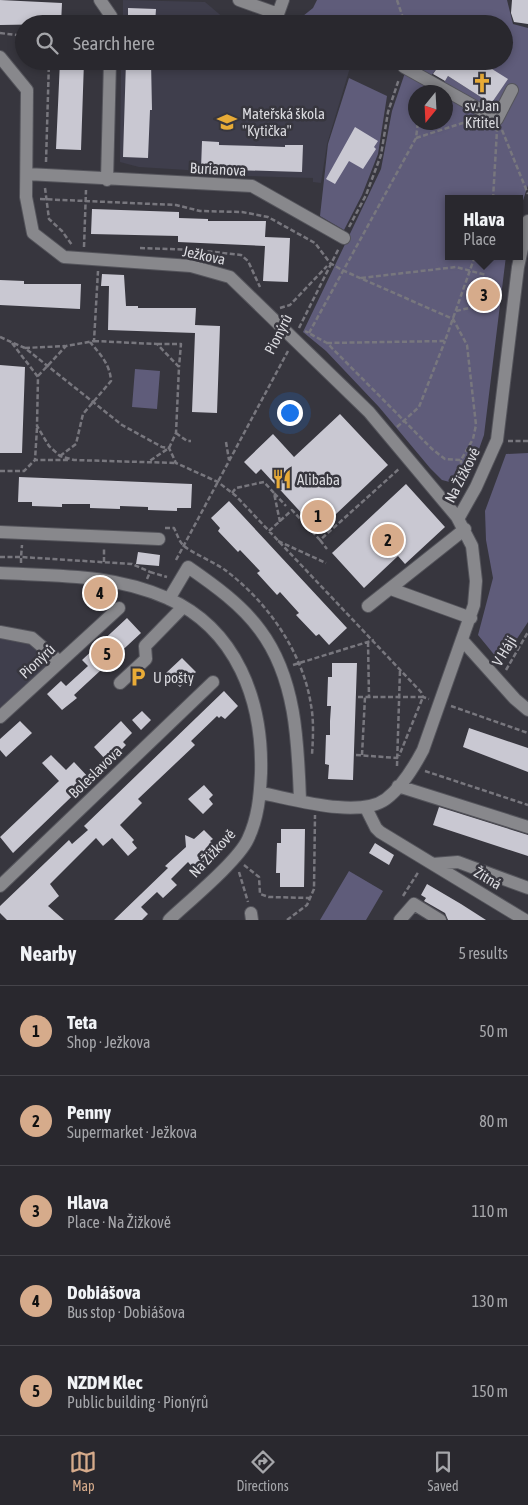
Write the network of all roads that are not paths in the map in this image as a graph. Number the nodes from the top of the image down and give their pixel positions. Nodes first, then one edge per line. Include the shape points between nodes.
1 (100, 0) edge
2 (239, 0) edge
3 (283, 0) edge
4 (110, 15) edge
5 (0, 57) edge
6 (110, 70) edge
7 (409, 70) edge
8 (512, 90) dead end
9 (27, 174) junction
10 (108, 180) junction
11 (528, 221) edge
12 (344, 238) road end
13 (523, 244) edge
14 (520, 260) edge
15 (461, 524) junction
16 (0, 532) edge
17 (159, 539) dead end
18 (0, 572) edge
19 (391, 588) junction
20 (169, 599) junction
21 (368, 606) dead end
22 (183, 607) junction
23 (119, 608) dead end
24 (471, 618) junction
25 (0, 632) edge
26 (463, 641) junction
27 (60, 662) junction
28 (213, 682) dead end
29 (120, 683) dead end
30 (528, 710) edge
31 (0, 717) edge
32 (397, 780) junction
33 (261, 793) junction
34 (300, 800) junction
35 (366, 808) junction
36 (528, 828) edge
37 (430, 862) junction
38 (0, 886) edge
39 (528, 888) edge
40 (169, 920) edge
41 (400, 920) edge
42 (440, 920) edge
43 (525, 920) edge

1 - 4 street
2 - 3 street via 278,14
5 - 9 street, Ježkova via 27,90
6 - 10 street
7 - 8 street via 493,117
9 - 10 street, Burianova
9 - 15 street, Ježkova via 26,199 33,233 64,257 191,266 230,277 369,412
10 - 12 street, Burianova via 252,186
11 - 13 street, Na Žižkově
14 - 15 street, Na Žižkově via 506,409 497,440
15 - 19 street
15 - 24 street via 472,546 476,581
16 - 17 street
18 - 20 street, Na Žižkově via 105,578
19 - 21 street
19 - 24 street
20 - 22 street, Na Žižkově
20 - 34 street via 188,567 223,592 260,630 282,667 294,711
22 - 29 street via 145,646 146,659
22 - 33 street, Na Žižkově via 226,642 252,693 262,746
23 - 27 street, Pionýrů
24 - 26 street
25 - 27 street via 32,638
26 - 30 street
26 - 32 street via 423,750 414,767
27 - 31 street, Pionýrů
28 - 38 street, Boleslavova
32 - 35 street via 385,799
32 - 36 street
33 - 34 street
33 - 40 street, Na Žižkově via 248,841
34 - 35 street
35 - 37 street, Žitná via 380,832
37 - 39 street, Žitná via 458,862
37 - 43 street, Žitná
41 - 42 street via 414,904

